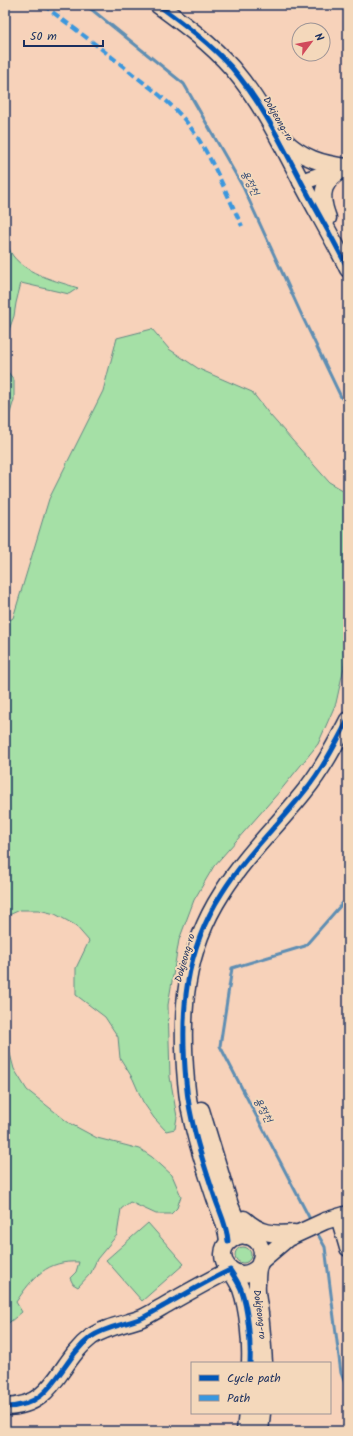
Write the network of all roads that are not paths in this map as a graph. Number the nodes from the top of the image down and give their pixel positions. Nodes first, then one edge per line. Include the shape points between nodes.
1 (158, 5) edge
2 (275, 130) junction
3 (347, 167) edge
4 (302, 182) junction
5 (347, 267) edge
6 (348, 720) edge
7 (185, 1051) junction
8 (224, 1188) junction
9 (337, 1217) edge
10 (298, 1232) junction
11 (250, 1237) junction
12 (226, 1247) junction
13 (348, 1248) edge
14 (260, 1263) junction
15 (230, 1270) junction
16 (200, 1285) junction
17 (244, 1303) junction
18 (250, 1362) edge
19 (264, 1362) edge
20 (5, 1407) edge
21 (247, 1414) edge
22 (262, 1414) edge
23 (245, 1431) edge
24 (260, 1431) edge

1 - 2 street, Dokjeong-ro via 200,38 232,68
2 - 3 street via 306,157 329,165
2 - 4 street, Dokjeong-ro
3 - 4 street
3 - 5 street via 334,174 328,181 322,198
4 - 5 street, Dokjeong-ro
6 - 7 street, Dokjeong-ro via 317,775 240,868 212,910 195,949 186,983 183,1016
7 - 8 street, Dokjeong-ro
7 - 12 street, Dokjeong-ro via 188,1103 211,1186 227,1232
8 - 10 street via 237,1211 254,1227 273,1234
8 - 11 street, Dokjeong-ro via 235,1217
9 - 10 street
9 - 13 street
10 - 11 street via 273,1240
10 - 14 street via 279,1244
11 - 12 street via 234,1238
11 - 14 street via 258,1242 261,1248
12 - 15 street via 226,1266
12 - 16 street via 216,1268
14 - 15 street via 248,1274 236,1274
14 - 19 street, Dokjeong-ro via 257,1293
15 - 16 street
15 - 17 street, Dokjeong-ro via 241,1290
16 - 17 street via 212,1282 226,1284 233,1288
16 - 20 street via 142,1318 92,1336 77,1350 48,1390 23,1405
17 - 18 street, Dokjeong-ro via 250,1340
21 - 23 street
22 - 24 street

